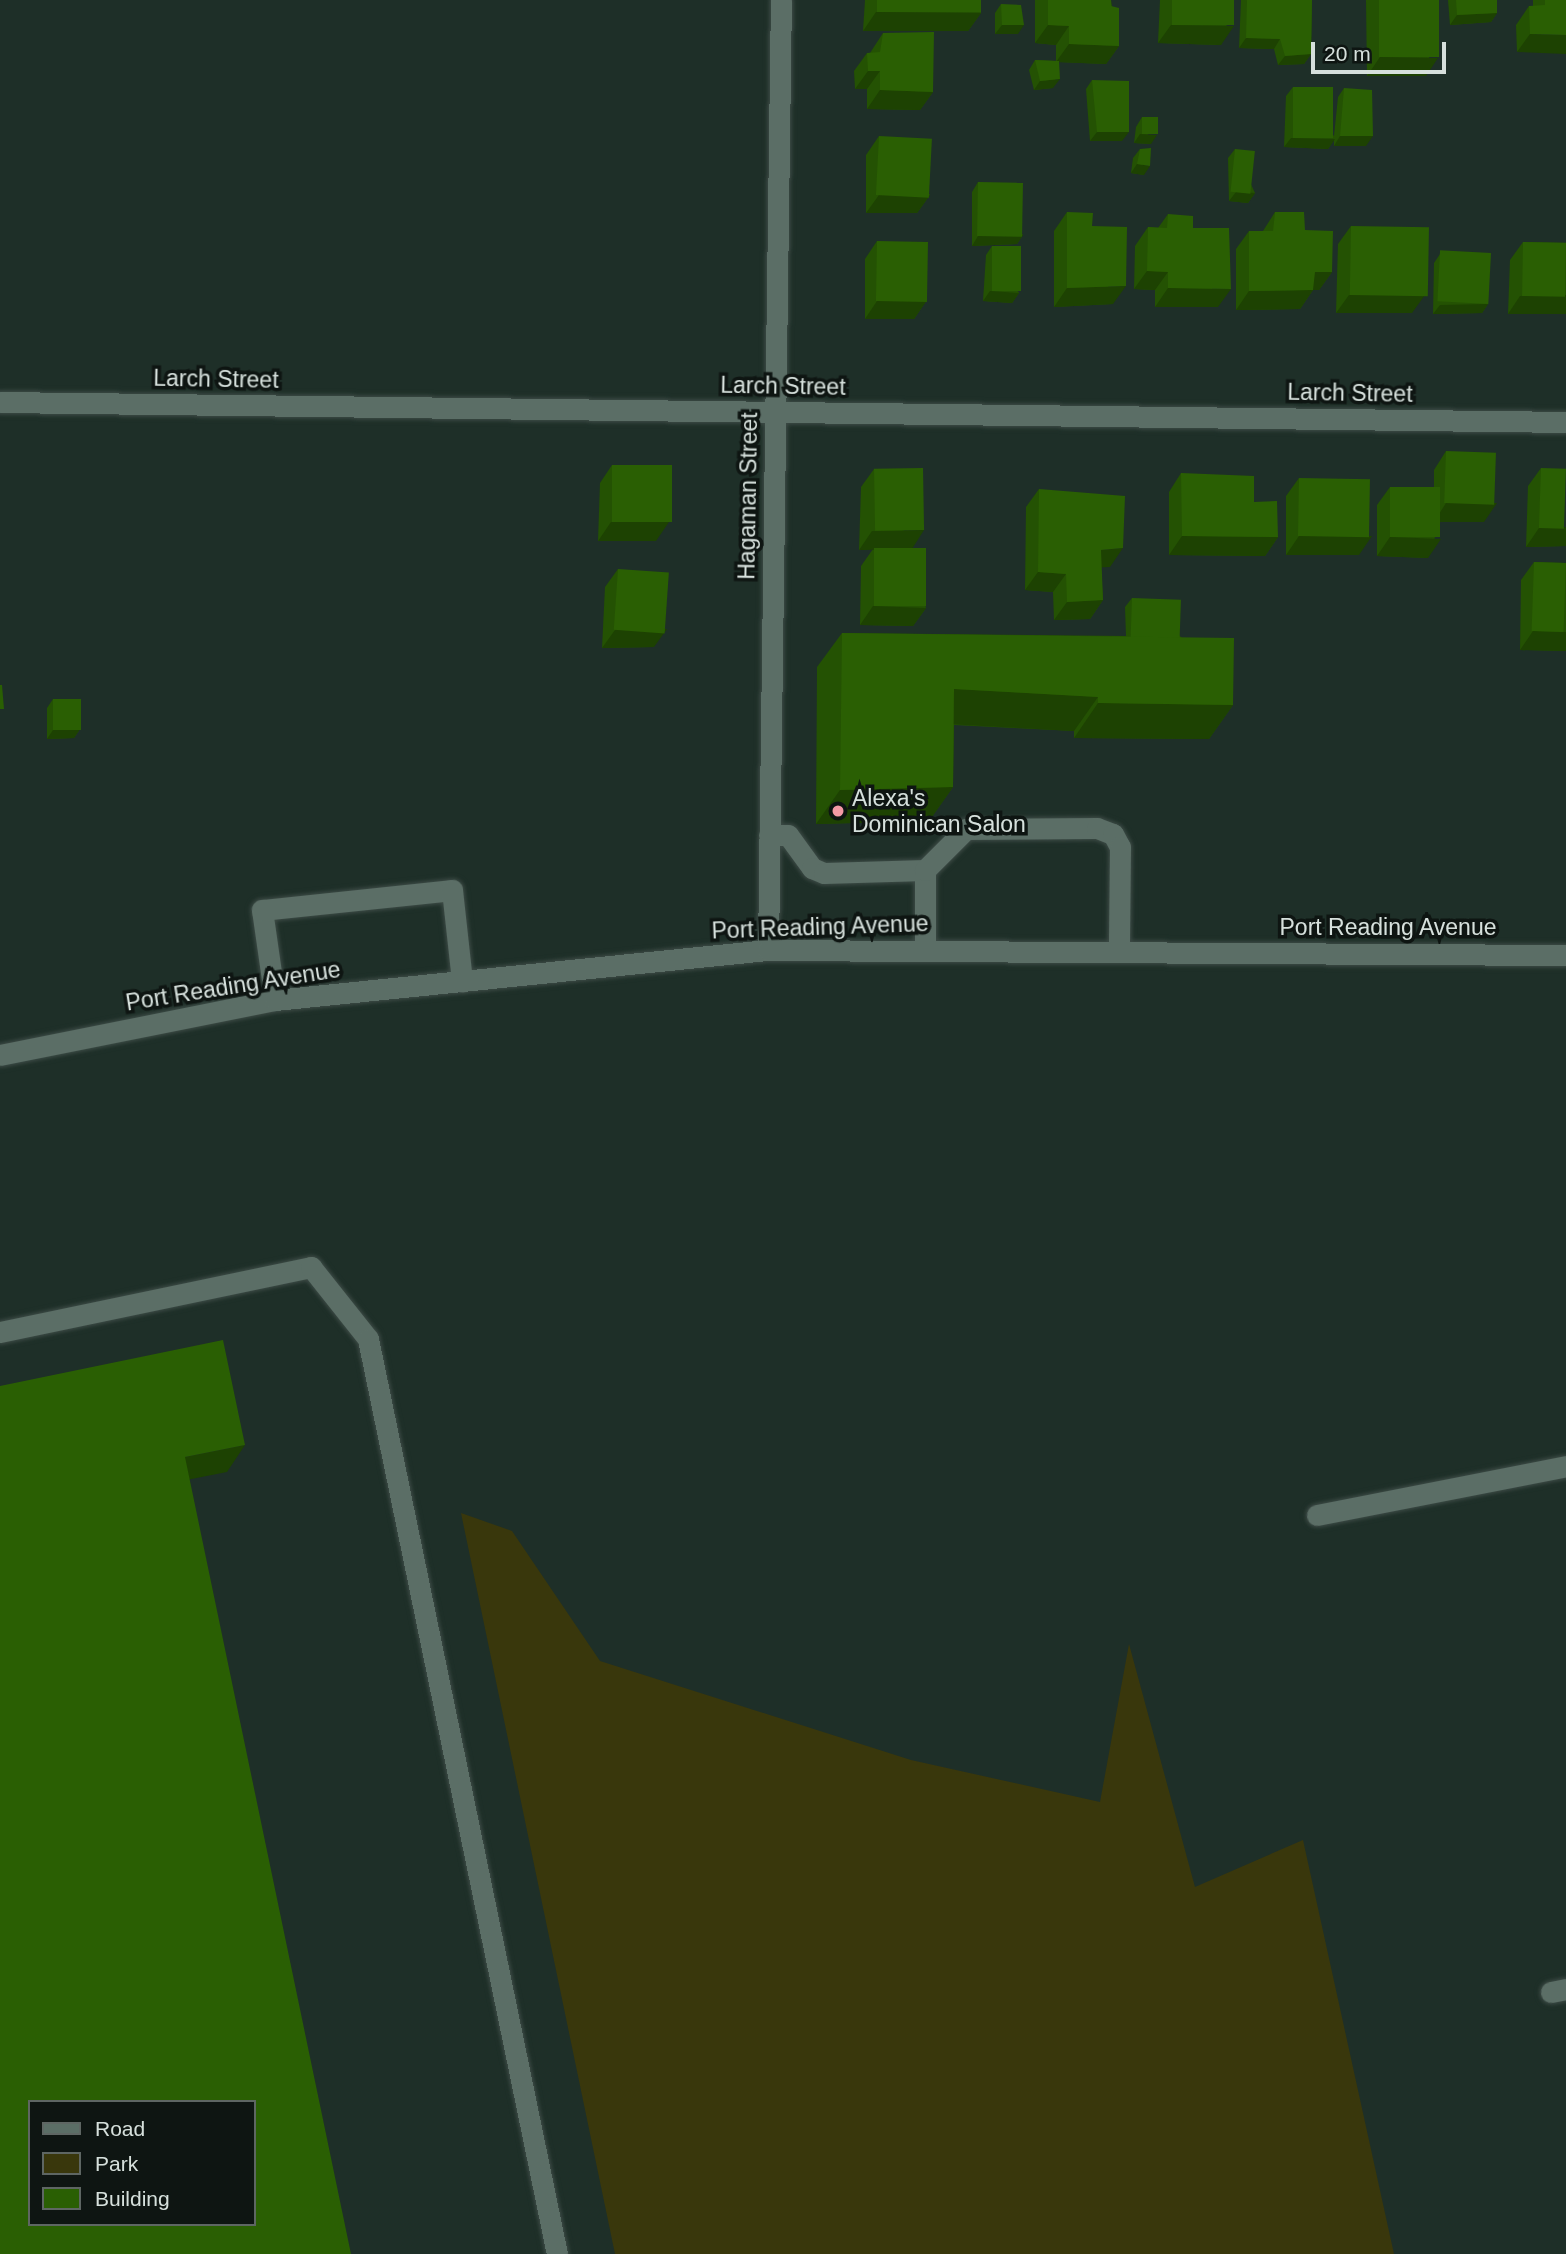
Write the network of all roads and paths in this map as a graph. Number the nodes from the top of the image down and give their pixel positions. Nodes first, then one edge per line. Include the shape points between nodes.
1 (781, 0) edge
2 (0, 402) edge
3 (775, 412) junction
4 (1566, 422) edge
5 (769, 835) junction
6 (925, 870) junction
7 (768, 950) junction
8 (925, 950) junction
9 (1119, 951) junction
10 (1566, 955) edge
11 (462, 981) junction
12 (275, 1000) junction
13 (0, 1055) edge
14 (0, 1332) edge
15 (1566, 1466) edge
16 (1317, 1516) dead end
17 (557, 2254) edge

1 - 3 street, Hagaman Street
2 - 3 street, Larch Street
3 - 4 street, Larch Street
3 - 5 street, Hagaman Street
5 - 6 street via 788,835 812,868 824,873
5 - 7 street, Hagaman Street
6 - 8 street
6 - 9 street via 966,829 1097,828 1113,834 1120,848
7 - 8 street, Port Reading Avenue
7 - 11 street, Port Reading Avenue
8 - 9 street, Port Reading Avenue
9 - 10 street, Port Reading Avenue
11 - 12 street, Port Reading Avenue
11 - 12 street via 452,890 262,910
12 - 13 street, Port Reading Avenue
14 - 17 street via 311,1267 368,1339
15 - 16 street

